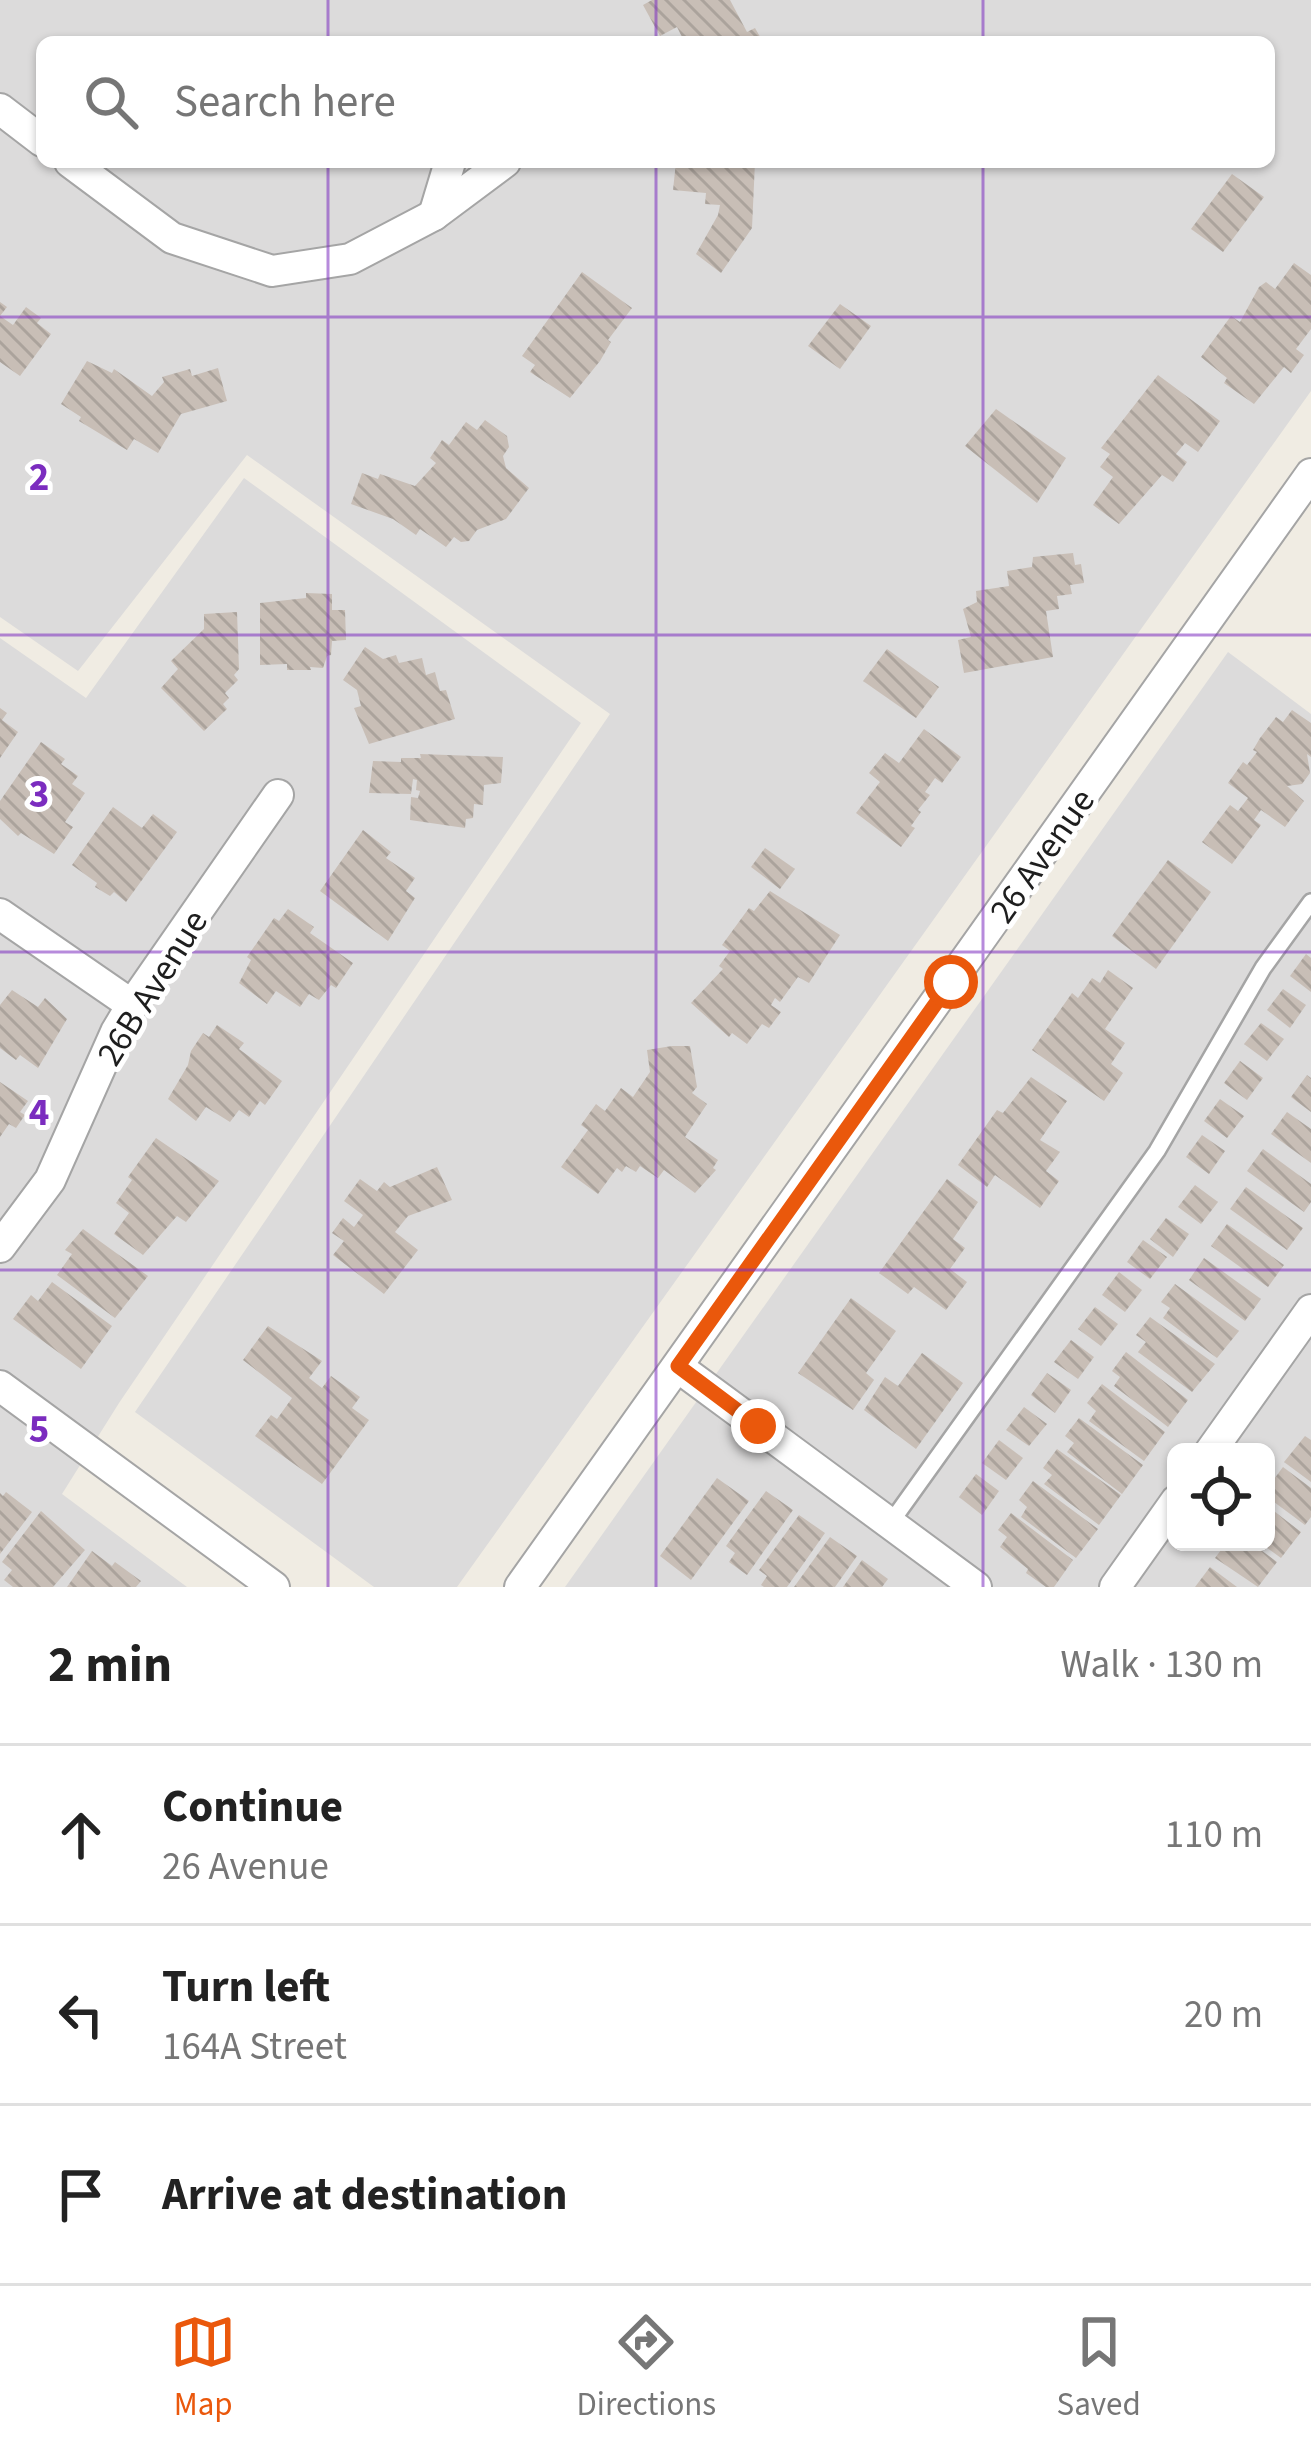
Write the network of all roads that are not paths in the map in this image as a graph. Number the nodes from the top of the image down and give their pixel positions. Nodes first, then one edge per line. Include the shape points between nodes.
1 (0, 110) edge
2 (36, 137) edge
3 (78, 168) edge
4 (448, 168) edge
5 (497, 168) edge
6 (434, 215) junction
7 (1311, 474) edge
8 (278, 795) dead end
9 (1311, 902) edge
10 (0, 914) edge
11 (132, 1004) junction
12 (0, 1247) edge
13 (1311, 1310) edge
14 (678, 1366) junction
15 (0, 1386) edge
16 (1216, 1443) edge
17 (1167, 1514) edge
18 (889, 1526) junction
19 (274, 1587) edge
20 (520, 1587) edge
21 (976, 1587) edge
22 (1115, 1587) edge

1 - 2 street
3 - 6 street via 172,238 272,271 350,259
4 - 6 street
5 - 6 street
7 - 14 street, 26 Avenue
8 - 11 street, 26B Avenue
9 - 18 lane via 1157,1150
10 - 11 street
11 - 12 street, 26B Avenue via 50,1180
13 - 16 street
14 - 18 street
14 - 20 street, 26 Avenue
15 - 19 street
17 - 22 street
18 - 21 street

